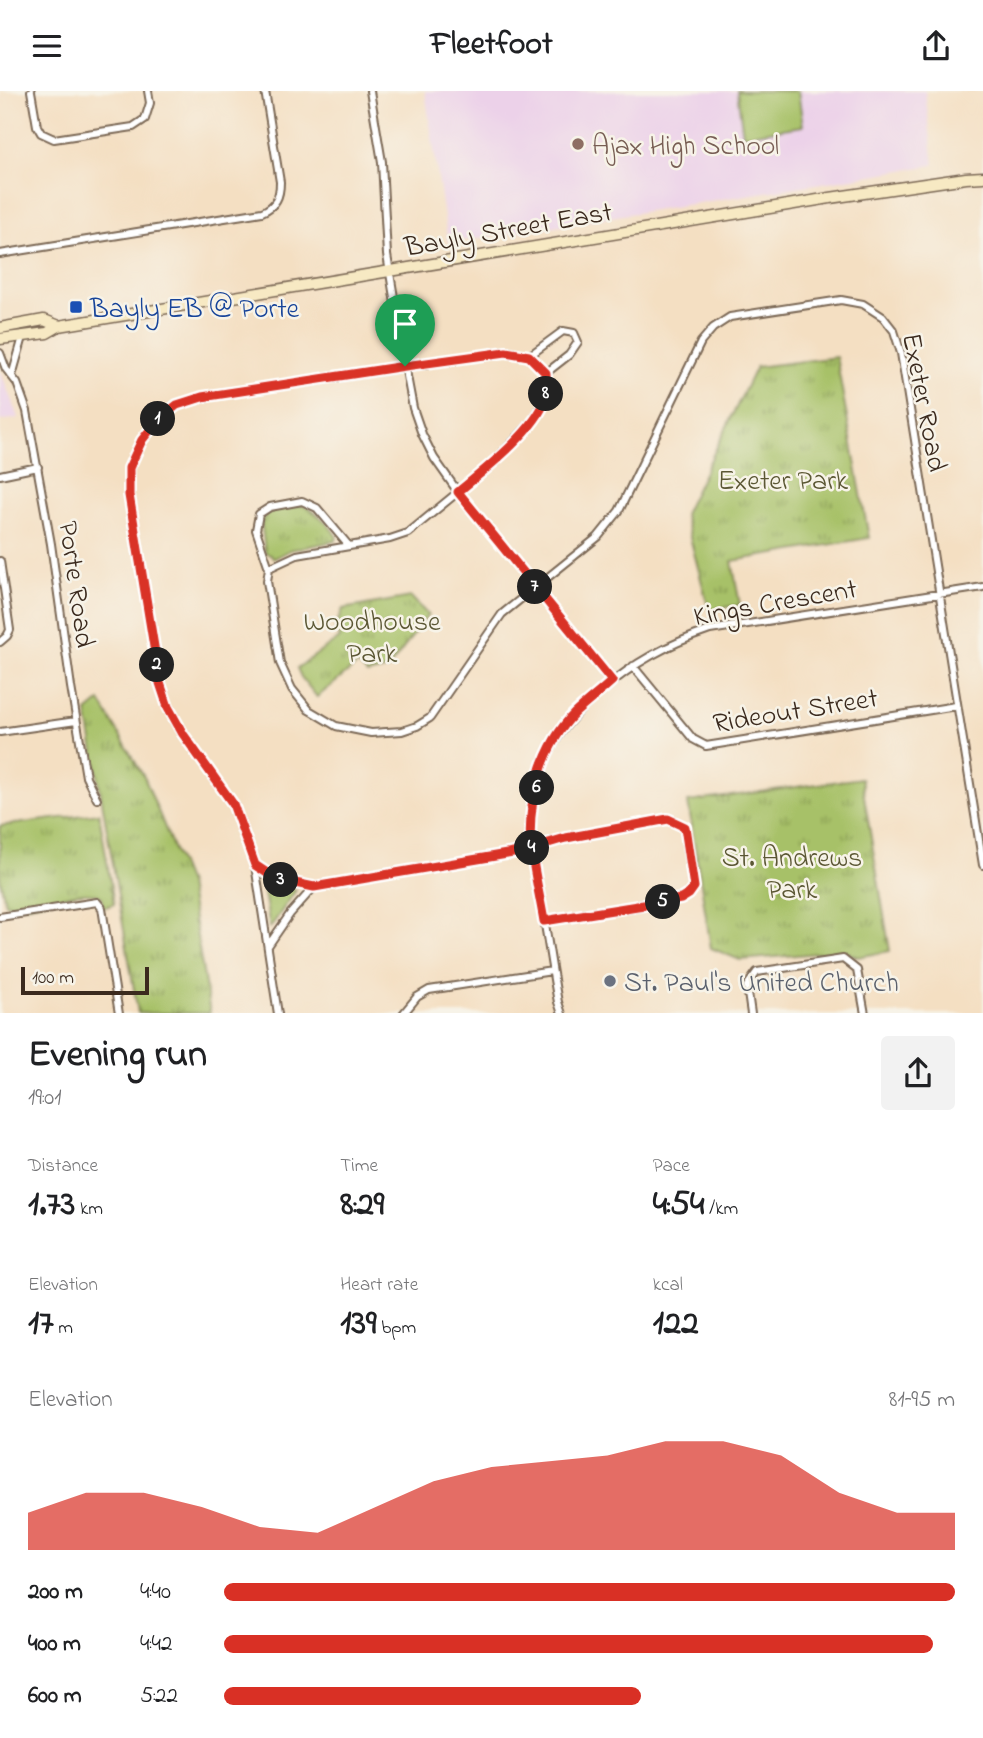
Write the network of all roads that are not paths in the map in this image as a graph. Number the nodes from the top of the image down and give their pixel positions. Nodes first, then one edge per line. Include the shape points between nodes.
1 (31, 91) edge
2 (148, 91) edge
3 (265, 91) edge
4 (370, 91) edge
5 (983, 170) edge
6 (966, 177) junction
7 (983, 177) edge
8 (0, 254) edge
9 (390, 271) junction
10 (0, 322) edge
11 (59, 326) junction
12 (0, 328) edge
13 (23, 337) junction
14 (0, 339) edge
15 (0, 353) edge
16 (529, 356) junction
17 (405, 366) junction
18 (546, 373) junction
19 (12, 376) junction
20 (38, 467) junction
21 (0, 475) edge
22 (458, 492) junction
23 (349, 546) junction
24 (0, 561) edge
25 (269, 568) junction
26 (535, 586) junction
27 (983, 587) edge
28 (940, 595) junction
29 (0, 642) edge
30 (633, 666) junction
31 (612, 681) junction
32 (956, 706) junction
33 (76, 721) junction
34 (0, 732) edge
35 (97, 799) dead end
36 (531, 848) junction
37 (255, 865) junction
38 (983, 865) edge
39 (314, 887) junction
40 (0, 907) edge
41 (1, 917) edge
42 (544, 921) junction
43 (268, 946) junction
44 (552, 971) junction
45 (119, 1013) edge
46 (278, 1013) edge
47 (402, 1013) edge
48 (562, 1013) edge
49 (751, 1013) edge
50 (865, 1013) edge

1 - 2 street via 37,126 54,139 133,127 145,119
3 - 8 street via 280,182 277,202 271,208
4 - 9 street via 382,162
5 - 6 main road, Bayly Street East
6 - 7 main road, Bayly Street East
6 - 9 main road, Bayly Street East
9 - 11 main road, Bayly Street East
9 - 17 street
10 - 12 street
11 - 12 main road, Bayly Street East via 44,320
11 - 13 main road, Bayly Street East
13 - 14 main road, Bayly Street East
13 - 19 street
15 - 19 street, Porte Road
16 - 17 street via 506,352
16 - 18 street
16 - 18 street via 564,331 574,333 578,342 569,355
17 - 22 street via 422,434
17 - 37 street via 202,397 177,405 142,440 129,468 129,495 160,683 183,734 233,804
18 - 22 street via 545,400 533,421
19 - 20 street, Porte Road via 27,411
20 - 21 street
20 - 33 street, Porte Road
22 - 23 street via 408,533
22 - 26 street
23 - 25 street via 297,555
23 - 25 street, Exeter Road via 317,508 303,501 270,507 259,514 256,530
24 - 29 street via 10,629
25 - 26 street, Exeter Road via 280,663 292,689 322,719 371,733 402,731 430,718 502,614
26 - 28 street, Exeter Road via 598,537 619,511 701,342 713,328 730,317 841,300 863,304 894,331
26 - 31 street
27 - 28 street, Kings Crescent
28 - 30 street, Kings Crescent via 710,630 673,643
28 - 32 street, Exeter Road
30 - 31 street, Kings Crescent
30 - 32 street, Rideout Street via 692,739 706,746
31 - 36 street, Kings Crescent via 574,714 548,753 531,811
32 - 38 street, Exeter Road
33 - 34 street
33 - 35 street, Porte Road via 86,777
36 - 39 street
36 - 42 street, Kings Crescent
36 - 42 street via 668,819 685,827 694,887 689,894
37 - 39 street via 276,879
37 - 43 street
39 - 43 street
40 - 41 street
41 - 45 street via 97,902 102,908
42 - 44 street, Kings Crescent
43 - 46 street
44 - 47 street via 429,990
44 - 48 street, Kings Crescent
49 - 50 street via 747,986 757,972 843,959 857,969

